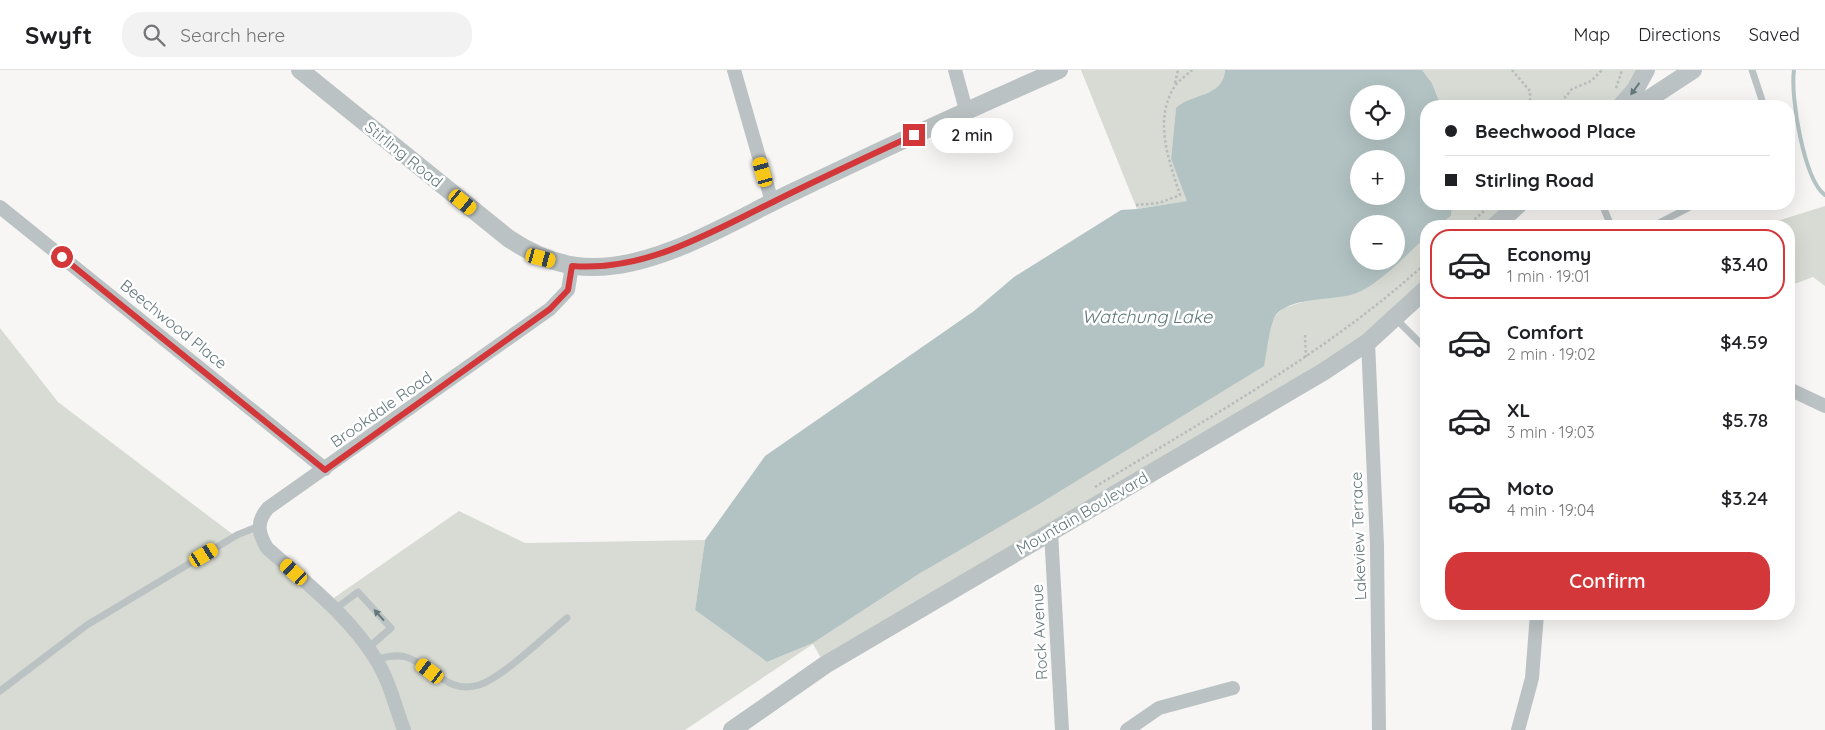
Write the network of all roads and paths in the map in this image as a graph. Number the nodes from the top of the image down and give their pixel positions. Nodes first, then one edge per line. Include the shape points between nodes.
1 (300, 70) edge
2 (734, 70) edge
3 (955, 70) edge
4 (1059, 70) edge
5 (1178, 70) edge
6 (1192, 70) edge
7 (1512, 70) edge
8 (1602, 70) edge
9 (1646, 70) edge
10 (1693, 70) edge
11 (1752, 70) edge
12 (1175, 84) junction
13 (1530, 100) edge
14 (1563, 100) edge
15 (1627, 100) edge
16 (1647, 100) edge
17 (1762, 100) edge
18 (966, 110) junction
19 (772, 202) junction
20 (1136, 205) dead end
21 (0, 207) edge
22 (1485, 210) edge
23 (1512, 210) edge
24 (1684, 210) edge
25 (1474, 220) edge
26 (1502, 220) edge
27 (1665, 220) edge
28 (572, 266) junction
29 (1420, 269) edge
30 (1420, 294) edge
31 (1394, 318) junction
32 (1305, 335) dead end
33 (1368, 342) junction
34 (1420, 343) edge
35 (1306, 357) junction
36 (1795, 392) edge
37 (1825, 406) edge
38 (325, 470) junction
39 (1088, 491) dead end
40 (259, 526) junction
41 (1051, 532) junction
42 (335, 609) junction
43 (567, 618) dead end
44 (1537, 620) edge
45 (368, 648) junction
46 (376, 660) junction
47 (1233, 688) dead end
48 (0, 691) edge
49 (404, 730) edge
50 (732, 730) edge
51 (1062, 730) edge
52 (1128, 730) edge
53 (1379, 730) edge
54 (1518, 730) edge

1 - 28 street, Stirling Road via 508,238 541,258
2 - 19 street
3 - 18 street
4 - 18 street, Stirling Road
5 - 12 path
6 - 12 path
7 - 13 path via 1530,91
8 - 14 path via 1591,81 1572,89
9 -> 15 street
10 - 16 street
11 - 17 lane
12 - 20 path via 1165,107 1165,147 1180,195 1159,203
18 - 19 street, Stirling Road
19 - 28 street, Stirling Road via 700,238 641,260 593,268
21 - 38 street, Beechwood Place
22 - 25 path
23 - 26 street
24 - 27 lane
28 - 38 street, Brookdale Road via 568,290 550,309
29 - 35 path via 1391,296
30 - 31 street, Mountain Boulevard
31 - 33 street, Mountain Boulevard
31 - 34 lane
32 - 35 path
33 - 41 street, Mountain Boulevard via 1323,372
33 - 53 street, Lakeview Terrace via 1377,545
35 - 39 path
36 - 37 street
38 - 40 street, Brookdale Road via 268,508 261,516
40 - 42 street via 267,548
40 - 48 lane via 237,535 87,625
41 - 50 street, Mountain Boulevard via 825,665
41 - 51 street, Rock Avenue
42 - 45 street
45 -> 42 lane via 391,628 358,592
43 - 46 lane via 497,675 471,687 453,686 405,656
44 - 54 street via 1532,678
45 - 46 street
46 - 49 street
47 - 52 street via 1159,708

